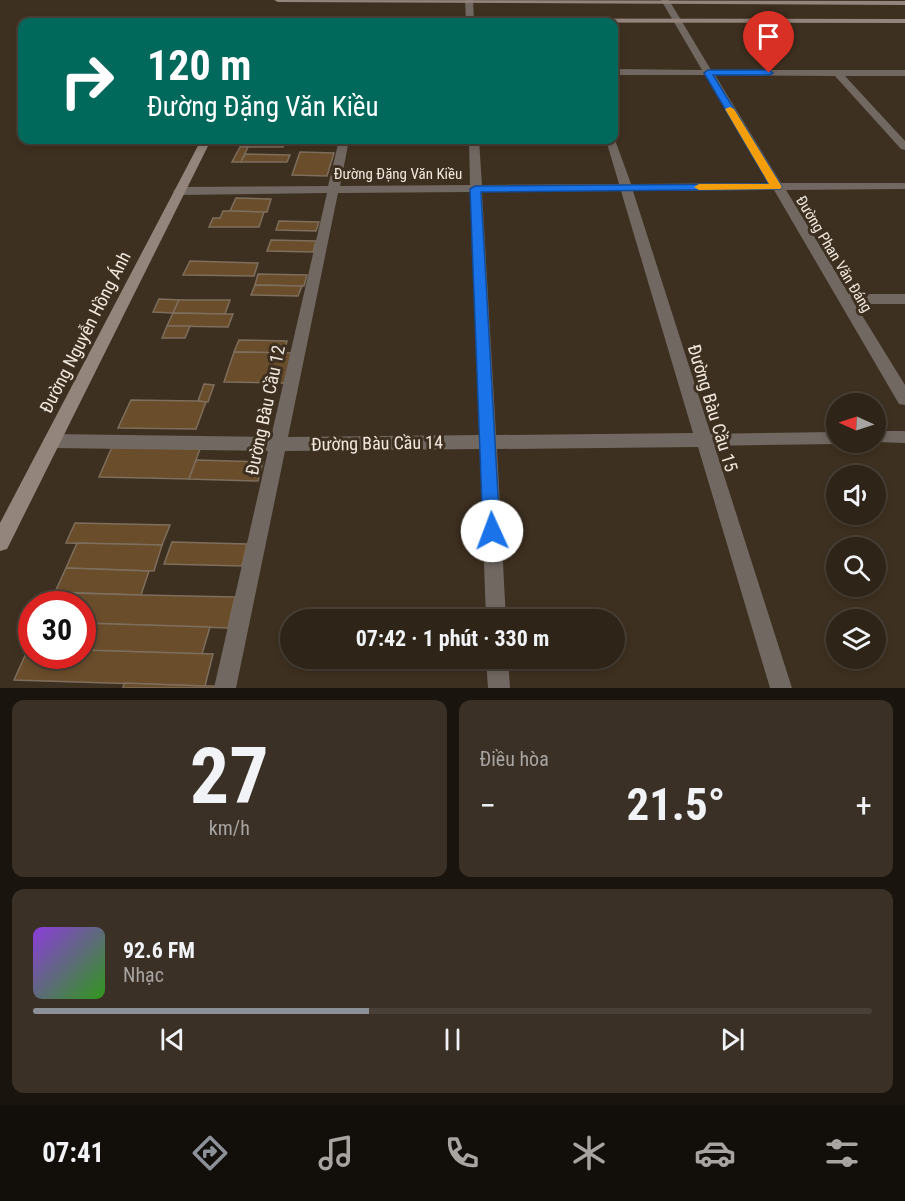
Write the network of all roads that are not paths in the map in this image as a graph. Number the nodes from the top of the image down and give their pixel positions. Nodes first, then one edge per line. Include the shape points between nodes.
1 (278, 0) edge
2 (469, 1) edge
3 (666, 1) edge
4 (905, 3) edge
5 (269, 18) edge
6 (470, 18) edge
7 (618, 21) edge
8 (678, 21) junction
9 (905, 21) edge
10 (618, 72) edge
11 (708, 73) junction
12 (838, 73) junction
13 (905, 74) edge
14 (204, 144) edge
15 (343, 144) edge
16 (474, 144) edge
17 (612, 144) edge
18 (905, 147) edge
19 (905, 186) edge
20 (776, 187) junction
21 (627, 188) junction
22 (475, 189) junction
23 (333, 190) junction
24 (179, 191) junction
25 (843, 299) junction
26 (905, 299) edge
27 (905, 399) edge
28 (886, 437) edge
29 (905, 437) edge
30 (826, 438) edge
31 (702, 440) junction
32 (51, 441) junction
33 (488, 442) junction
34 (278, 444) junction
35 (0, 542) edge
36 (496, 609) edge
37 (498, 669) edge
38 (225, 688) edge
39 (499, 688) edge
40 (781, 688) edge

1 - 2 street
1 - 5 street
2 - 3 street
2 - 6 street
3 - 4 street
3 - 8 street, Đường Phan Văn Đáng
7 - 8 street
8 - 9 street
8 - 11 street, Đường Phan Văn Đáng
10 - 11 street
11 - 12 street
11 - 20 street, Đường Phan Văn Đáng
12 - 13 street
12 - 18 street
14 - 24 street, Đường Nguyễn Hồng Ánh
15 - 23 street, Đường Bàu Cầu 12
16 - 22 street
17 - 21 street, Đường Bàu Cầu 15
19 - 20 street, Đường Đặng Văn Kiều
20 - 21 street, Đường Đặng Văn Kiều
20 - 25 street, Đường Phan Văn Đáng
21 - 22 street, Đường Đặng Văn Kiều
21 - 31 street, Đường Bàu Cầu 15
22 - 23 street, Đường Đặng Văn Kiều
22 - 33 street
23 - 24 street, Đường Đặng Văn Kiều
23 - 34 street, Đường Bàu Cầu 12
24 - 32 street, Đường Nguyễn Hồng Ánh
25 - 26 street
25 - 27 street, Đường Phan Văn Đáng
28 - 29 lane
30 - 31 lane
31 - 33 street, Đường Bàu Cầu 14
31 - 40 street, Đường Bàu Cầu 15
32 - 34 street, Đường Bàu Cầu 14
32 - 35 street, Đường Nguyễn Hồng Ánh
33 - 34 street, Đường Bàu Cầu 14
33 - 36 street
34 - 38 street, Đường Bàu Cầu 12
37 - 39 street

